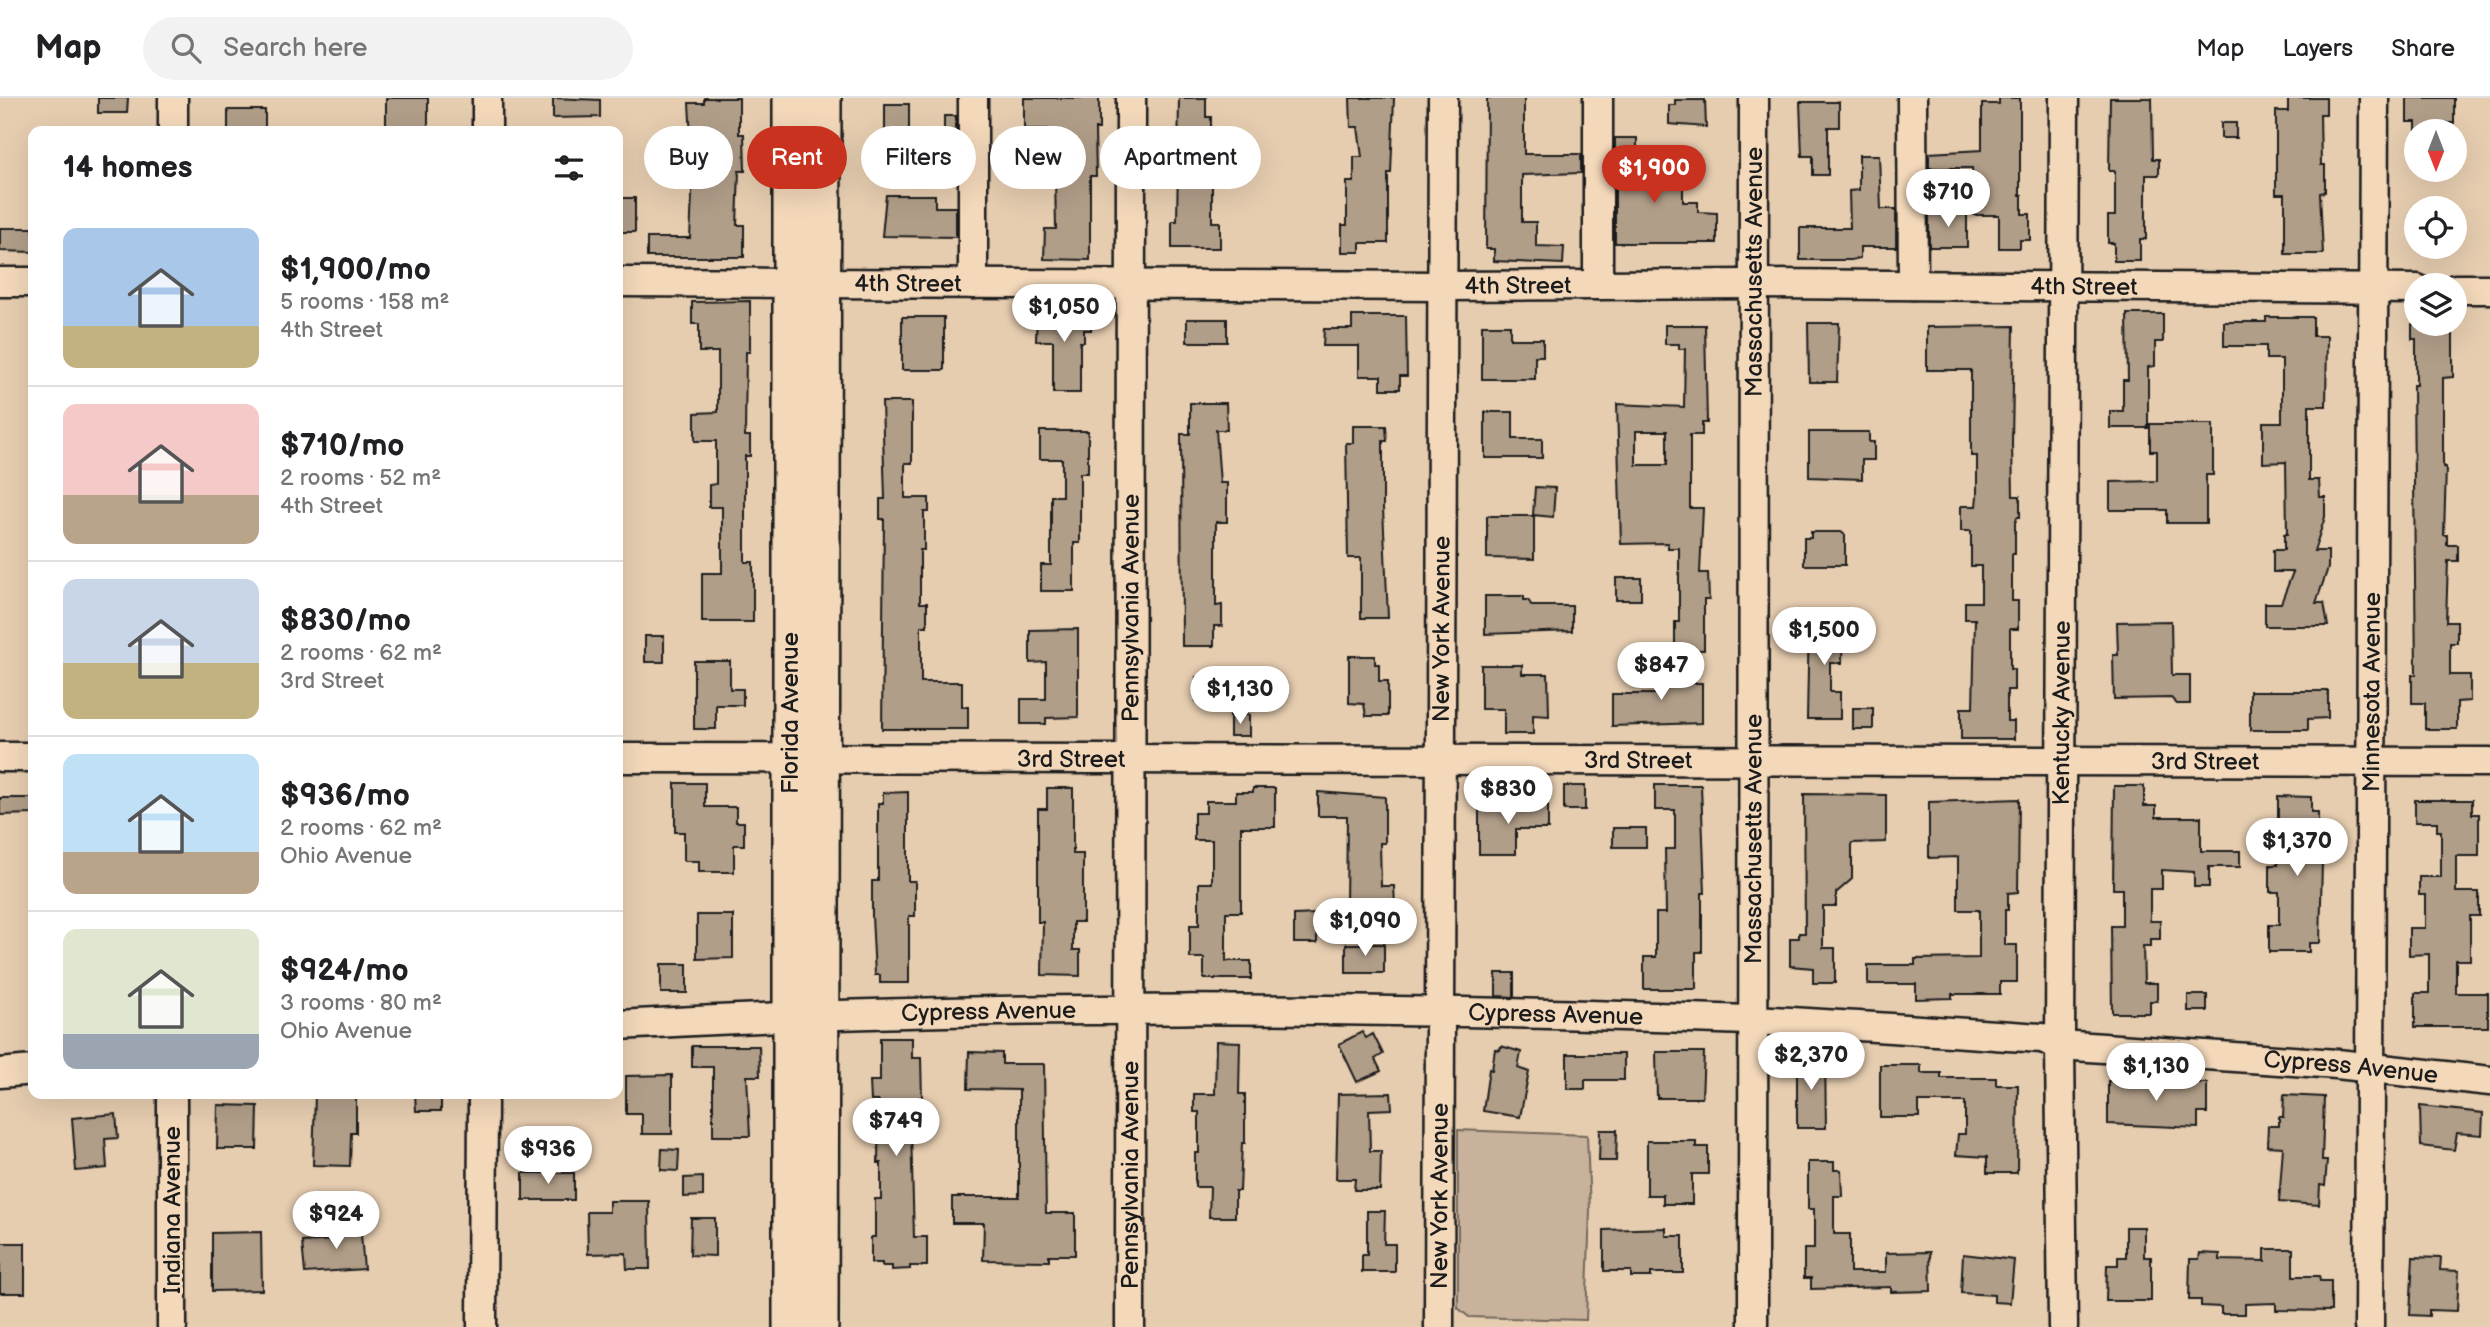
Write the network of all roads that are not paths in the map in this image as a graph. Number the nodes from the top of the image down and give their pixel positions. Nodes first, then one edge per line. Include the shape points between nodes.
1 (173, 98) edge
2 (487, 98) edge
3 (791, 98) edge
4 (823, 98) edge
5 (973, 98) edge
6 (1131, 98) edge
7 (1443, 98) edge
8 (1598, 98) edge
9 (1754, 98) edge
10 (1912, 98) edge
11 (2064, 98) edge
12 (2374, 98) edge
13 (173, 126) edge
14 (487, 126) edge
15 (0, 282) edge
16 (28, 282) edge
17 (623, 282) edge
18 (806, 283) junction
19 (973, 284) junction
20 (1130, 284) junction
21 (1754, 284) junction
22 (1598, 285) junction
23 (1913, 285) junction
24 (1443, 286) junction
25 (2063, 287) junction
26 (2372, 289) junction
27 (2404, 289) edge
28 (2467, 289) edge
29 (2490, 289) edge
30 (0, 757) edge
31 (28, 757) edge
32 (806, 757) junction
33 (623, 758) edge
34 (1130, 760) junction
35 (1440, 760) junction
36 (1753, 760) junction
37 (2063, 762) junction
38 (2370, 762) junction
39 (2490, 762) edge
40 (1128, 1011) junction
41 (1440, 1012) junction
42 (805, 1017) junction
43 (1752, 1021) junction
44 (623, 1025) edge
45 (2060, 1045) junction
46 (28, 1070) edge
47 (2369, 1070) junction
48 (0, 1073) edge
49 (2490, 1081) edge
50 (172, 1099) edge
51 (483, 1099) edge
52 (172, 1327) edge
53 (482, 1327) edge
54 (791, 1327) edge
55 (820, 1327) edge
56 (1130, 1327) edge
57 (1439, 1327) edge
58 (1753, 1327) edge
59 (2063, 1327) edge
60 (2369, 1327) edge

1 - 13 street
2 - 14 street
3 - 18 main road, Florida Avenue
4 - 18 main road, Florida Avenue
5 - 19 street
6 - 20 street, Pennsylvania Avenue
7 - 24 street, New York Avenue
8 - 22 street
9 - 21 street, Massachusetts Avenue
10 - 23 street
11 - 25 street, Kentucky Avenue
12 - 26 street, Minnesota Avenue
15 - 16 street
17 - 18 street, 4th Street
18 - 19 street, 4th Street
18 - 32 main road, Florida Avenue
19 - 20 street, 4th Street
20 - 24 street, 4th Street
20 - 34 street, Pennsylvania Avenue
21 - 22 street, 4th Street
21 - 23 street, 4th Street
21 - 36 street, Massachusetts Avenue
22 - 24 street, 4th Street
23 - 25 street, 4th Street
24 - 35 street, New York Avenue
25 - 26 street, 4th Street
25 - 37 street, Kentucky Avenue
26 - 27 street, 4th Street
26 - 38 street, Minnesota Avenue
28 - 29 street
30 - 31 street
32 - 33 street, 3rd Street
32 - 34 street, 3rd Street
32 - 42 main road, Florida Avenue
34 - 35 street, 3rd Street
34 - 40 street, Pennsylvania Avenue
35 - 36 street, 3rd Street
35 - 41 street, New York Avenue
36 - 37 street, 3rd Street
36 - 43 street, Massachusetts Avenue
37 - 38 street, 3rd Street
37 - 45 street, Kentucky Avenue
38 - 39 street, 3rd Street
38 - 47 street, Minnesota Avenue
40 - 41 street, Cypress Avenue
40 - 42 street, Cypress Avenue
40 - 56 street, Pennsylvania Avenue
41 - 43 street, Cypress Avenue
41 - 57 street, New York Avenue
42 - 44 street, Cypress Avenue
42 - 54 main road, Florida Avenue
42 - 55 main road, Florida Avenue
43 - 45 street, Cypress Avenue via 2042,1038
43 - 58 street, Massachusetts Avenue
45 - 47 street, Cypress Avenue
45 - 59 street, Kentucky Avenue
46 - 48 street
47 - 49 street, Cypress Avenue
47 - 60 street, Minnesota Avenue
50 - 52 street, Indiana Avenue
51 - 53 street

